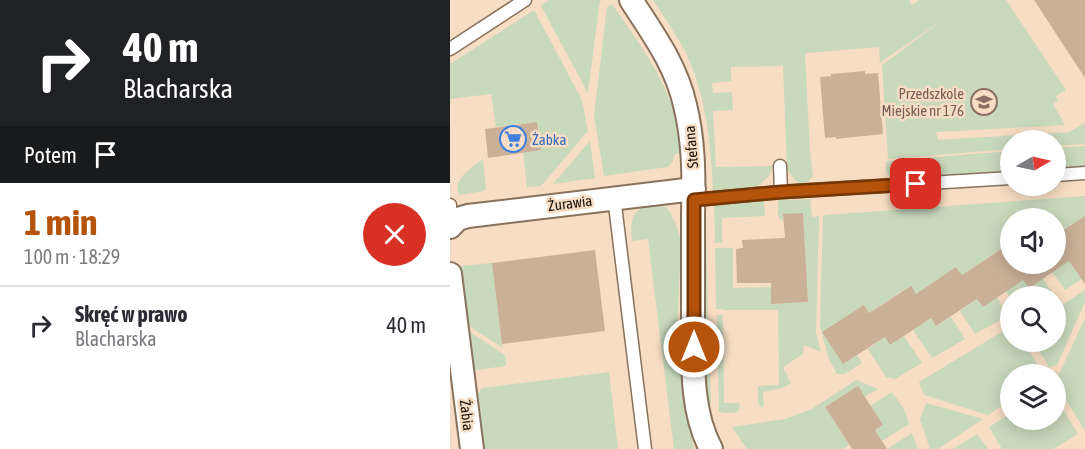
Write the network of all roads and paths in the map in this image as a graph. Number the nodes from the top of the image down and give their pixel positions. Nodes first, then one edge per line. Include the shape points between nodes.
1 (525, 0) edge
2 (631, 0) edge
3 (450, 49) edge
4 (780, 166) dead end
5 (1085, 173) edge
6 (1066, 174) edge
7 (1000, 179) edge
8 (781, 192) junction
9 (694, 194) junction
10 (614, 197) junction
11 (450, 219) edge
12 (450, 274) edge
13 (472, 449) edge
14 (645, 449) edge
15 (711, 449) edge

1 - 3 lane
2 - 9 street, Stefana via 670,60 680,85 693,146
4 - 8 lane
5 - 6 lane
7 - 8 lane
8 - 9 lane
9 - 10 street, Żurawia
9 - 15 street, Stefana via 695,390 701,426
10 - 11 street, Żurawia
10 - 14 lane
12 - 13 street, Żabia

